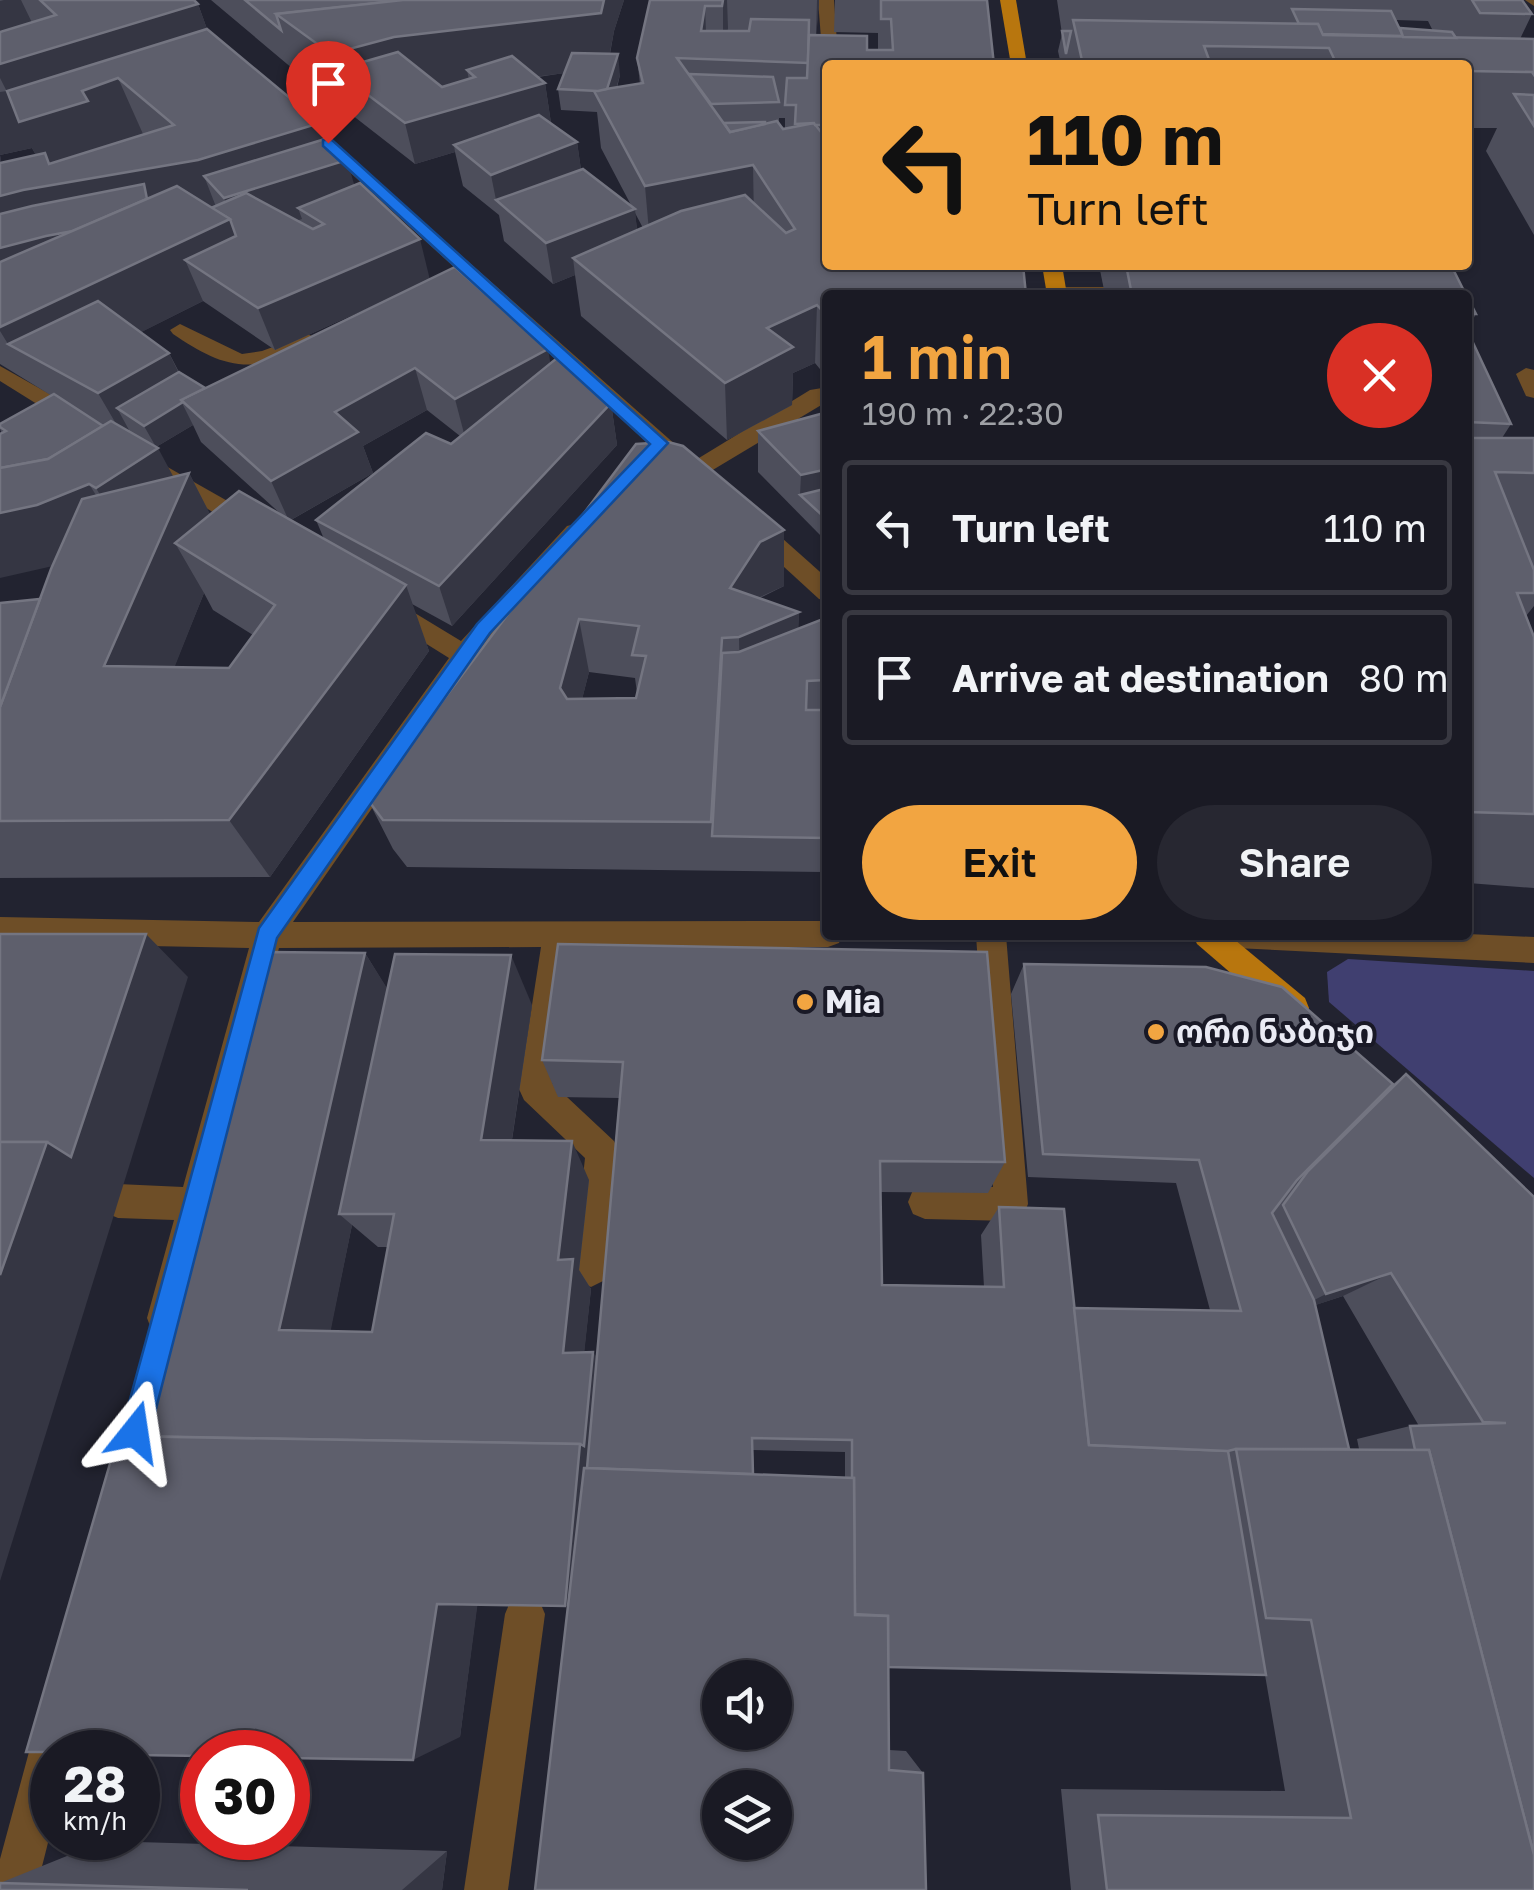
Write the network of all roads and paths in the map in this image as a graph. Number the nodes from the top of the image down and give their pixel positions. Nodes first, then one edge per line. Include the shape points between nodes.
1 (826, 0) edge
2 (1008, 0) edge
3 (794, 54) edge
4 (1018, 60) edge
5 (306, 123) edge
6 (180, 330) dead end
7 (322, 334) edge
8 (0, 372) edge
9 (822, 395) edge
10 (100, 433) edge
11 (660, 443) junction
12 (149, 463) edge
13 (632, 472) edge
14 (734, 508) edge
15 (592, 514) edge
16 (265, 534) edge
17 (822, 588) edge
18 (365, 594) edge
19 (464, 655) junction
20 (0, 930) edge
21 (267, 934) junction
22 (558, 934) junction
23 (822, 934) edge
24 (990, 940) edge
25 (1214, 940) edge
26 (1335, 940) edge
27 (1534, 950) edge
28 (1313, 1026) edge
29 (118, 1201) dead end
30 (925, 1202) edge
31 (196, 1204) junction
32 (591, 1270) dead end
33 (155, 1356) edge
34 (525, 1614) edge
35 (70, 1680) edge
36 (14, 1890) edge
37 (486, 1890) edge

1 - 3 street via 830,56
2 - 4 main road
5 - 11 street via 458,275
6 - 7 street via 226,361 268,358
8 - 10 street
9 - 11 street via 700,478
11 - 13 street
12 - 16 street
14 - 17 street
15 - 19 street
18 - 19 street
19 - 21 street
20 - 21 street
21 - 22 street
21 - 31 street
22 - 23 street
22 - 32 street via 535,1089 602,1152
24 - 30 street via 1011,1204
25 - 28 main road
26 - 27 street
29 - 31 street
31 - 33 street
34 - 37 street
35 - 36 street

